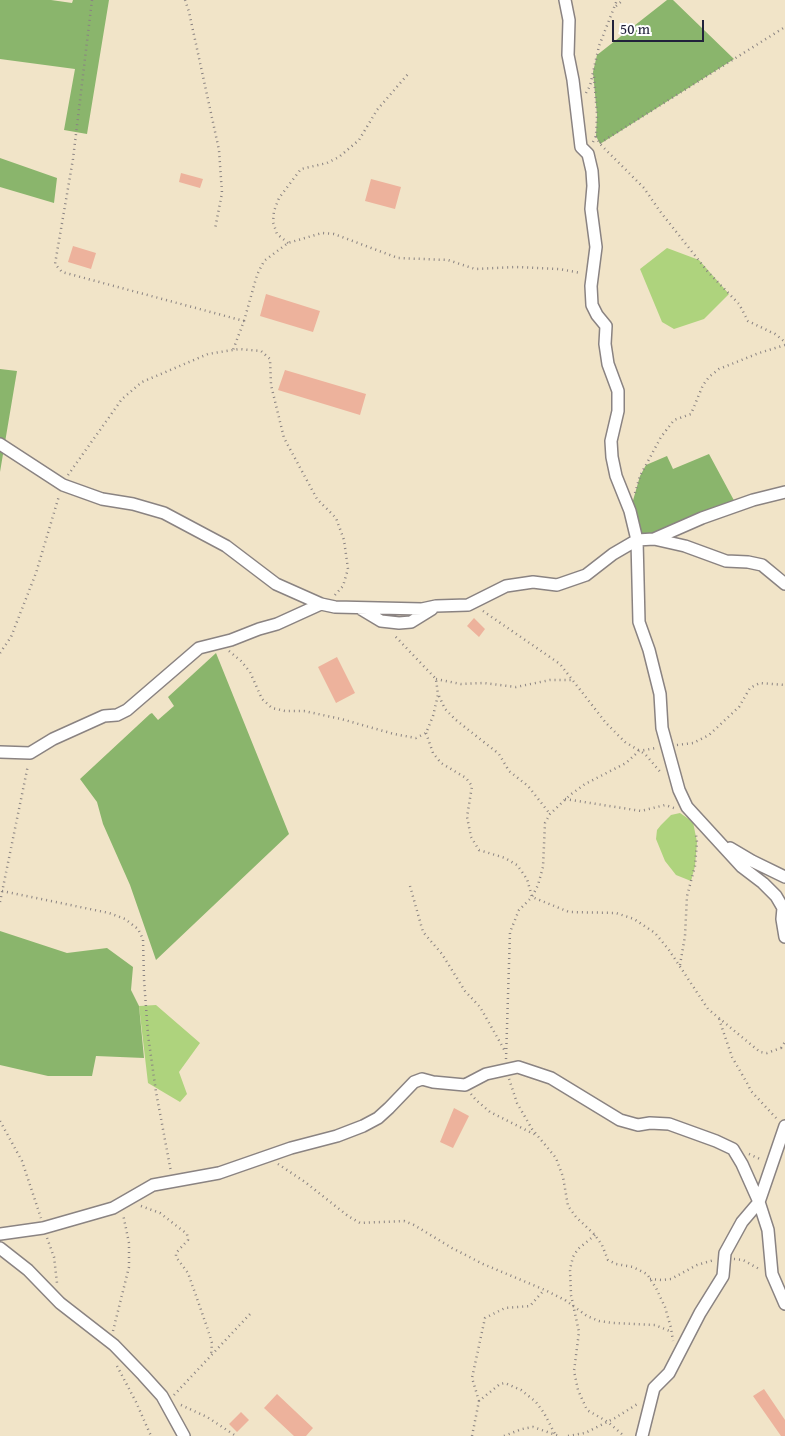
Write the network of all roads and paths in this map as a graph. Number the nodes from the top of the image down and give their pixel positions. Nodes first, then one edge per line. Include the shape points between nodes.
1 (92, 0) edge
2 (185, 0) edge
3 (565, 0) edge
4 (617, 0) edge
5 (624, 0) edge
6 (614, 7) junction
7 (785, 27) edge
8 (593, 72) junction
9 (408, 74) dead end
10 (577, 109) junction
11 (596, 136) junction
12 (600, 144) junction
13 (589, 152) junction
14 (215, 229) dead end
15 (288, 243) junction
16 (593, 275) junction
17 (244, 321) junction
18 (785, 343) edge
19 (233, 350) junction
20 (0, 444) edge
21 (63, 485) junction
22 (785, 492) edge
23 (630, 511) junction
24 (654, 539) junction
25 (636, 540) junction
26 (785, 584) edge
27 (322, 604) junction
28 (468, 605) junction
29 (436, 606) junction
30 (361, 609) junction
31 (381, 621) junction
32 (217, 643) junction
33 (0, 652) edge
34 (436, 679) junction
35 (573, 680) junction
36 (785, 685) edge
37 (438, 695) junction
38 (426, 733) junction
39 (667, 746) junction
40 (639, 751) junction
41 (0, 752) edge
42 (30, 754) junction
43 (679, 790) junction
44 (565, 799) junction
45 (691, 812) junction
46 (550, 814) junction
47 (722, 843) junction
48 (785, 876) edge
49 (410, 886) dead end
50 (2, 891) junction
51 (532, 896) junction
52 (0, 902) edge
53 (785, 937) edge
54 (680, 966) junction
55 (719, 1018) junction
56 (785, 1042) edge
57 (781, 1048) junction
58 (785, 1050) edge
59 (506, 1052) junction
60 (506, 1070) junction
61 (465, 1085) junction
62 (0, 1121) edge
63 (785, 1126) edge
64 (537, 1135) junction
65 (733, 1150) junction
66 (266, 1156) junction
67 (773, 1165) junction
68 (173, 1181) junction
69 (124, 1201) junction
70 (759, 1202) junction
71 (44, 1228) junction
72 (0, 1234) edge
73 (595, 1234) junction
74 (0, 1248) edge
75 (545, 1290) junction
76 (60, 1303) junction
77 (785, 1304) edge
78 (573, 1306) junction
79 (250, 1314) dead end
80 (672, 1332) junction
81 (689, 1333) junction
82 (111, 1343) junction
83 (211, 1355) junction
84 (676, 1361) junction
85 (116, 1364) dead end
86 (654, 1388) junction
87 (166, 1398) junction
88 (479, 1401) junction
89 (608, 1422) junction
90 (151, 1436) edge
91 (184, 1436) edge
92 (236, 1436) edge
93 (472, 1436) edge
94 (504, 1436) edge
95 (557, 1436) edge
96 (568, 1436) edge
97 (624, 1436) edge
98 (642, 1436) edge

1 - 17 path via 73,160 55,264 62,272
2 - 14 path via 219,150 222,192
3 - 10 street via 569,20 568,55
4 - 6 path
5 - 6 path
6 - 8 path
7 - 12 path
8 - 10 path via 590,86
8 - 11 path
9 - 15 path via 377,110 359,140 339,157 301,169 285,190 274,211 273,222 277,234
10 - 13 street via 581,147
11 - 12 path
11 - 13 path
12 - 13 path
12 - 18 path via 644,188 708,272 739,304 748,321 775,334
13 - 16 street via 596,247
15 - 16 path via 322,233 334,234 398,258 448,260 475,269 559,269
15 - 17 path via 264,261
16 - 23 street via 592,305 606,326 608,364 618,391 612,457
17 - 19 path
18 - 23 path via 719,369 709,378 691,414 674,420 661,437 640,476
19 - 21 path via 208,354 142,382 122,399
19 - 27 path via 261,351 270,359 271,385 284,438 317,499 336,518 344,540 348,569 343,586
20 - 21 street
21 - 27 street via 102,500 164,513 226,546 276,584
21 - 33 path via 36,573 11,637
22 - 24 street via 702,518
23 - 25 street
24 - 25 street
24 - 26 street via 726,561 762,565
25 - 28 street via 586,575 558,585 533,582 506,586
25 - 39 street via 639,622 660,694 662,728
27 - 30 street
27 - 32 street via 278,624
28 - 29 street
28 - 35 path via 487,612 560,664
29 - 30 street
29 - 31 street via 411,622
30 - 31 street
31 - 34 path
32 - 38 path via 241,661 250,672 262,699 272,708 342,719 416,738
32 - 42 street via 199,648 128,710 104,716 53,739
34 - 35 path via 516,687 550,680
34 - 37 path
35 - 40 path via 618,736
36 - 39 path via 760,683 750,688 739,707 709,735 693,743
37 - 38 path
37 - 46 path via 445,709 498,754 508,771 528,786
38 - 51 path via 433,753 441,763 466,778 472,786 467,817 471,837 479,850 517,865 527,879
39 - 40 path
39 - 43 street
40 - 43 path
40 - 44 path via 626,763 585,784
41 - 42 street
42 - 50 path
43 - 45 street
44 - 45 path via 641,811 665,806
44 - 46 path
45 - 47 street
45 - 54 path via 697,842 687,896
46 - 51 path via 545,823 543,867
47 - 48 street
47 - 53 street via 742,867 776,896 783,908
49 - 59 path via 423,932 480,1007
50 - 52 path
50 - 68 path via 109,913 138,929 143,939 148,1035
51 - 54 path via 569,912 616,913 634,919 655,933
51 - 59 path via 519,910 510,932
54 - 55 path via 708,1009
55 - 57 path via 760,1052
55 - 63 path via 732,1057 751,1091
56 - 57 path
57 - 58 path
59 - 60 path
60 - 61 street via 486,1074
60 - 64 path via 516,1103
60 - 65 street via 518,1067 551,1078 620,1120 638,1125 669,1124
61 - 64 path via 490,1112
61 - 66 street via 422,1079 414,1082 378,1118 363,1126
62 - 71 path via 22,1161
63 - 67 street
64 - 73 path via 556,1158 568,1206
65 - 67 path
65 - 70 street
66 - 68 street via 219,1173
66 - 75 path via 360,1223 404,1221 483,1264
67 - 70 street
68 - 69 street via 153,1185
69 - 71 street via 113,1208
69 - 82 path via 129,1267
69 - 83 path via 160,1213 187,1234 188,1240 176,1257 188,1273 212,1343
70 - 77 street via 768,1230 772,1274
70 - 81 street via 742,1222 725,1253 723,1276
71 - 72 street
71 - 76 path via 54,1257
73 - 78 path via 573,1257 570,1269
73 - 80 path via 608,1260 647,1274 665,1307
74 - 76 street via 28,1270
75 - 78 path
75 - 88 path via 530,1306 505,1308 485,1318 472,1378
76 - 82 street
78 - 80 path via 599,1321 655,1325
78 - 89 path via 579,1332 574,1371 578,1390 587,1410
79 - 83 path
80 - 81 path
80 - 84 path
81 - 84 street
82 - 87 street
83 - 87 path
84 - 86 street via 670,1374
85 - 90 path
86 - 89 path via 637,1405
86 - 98 street
87 - 91 street
87 - 92 path via 207,1416
88 - 93 path
88 - 95 path via 500,1384 509,1384 536,1402
89 - 96 path via 585,1433
89 - 97 path
94 - 95 path via 533,1428

